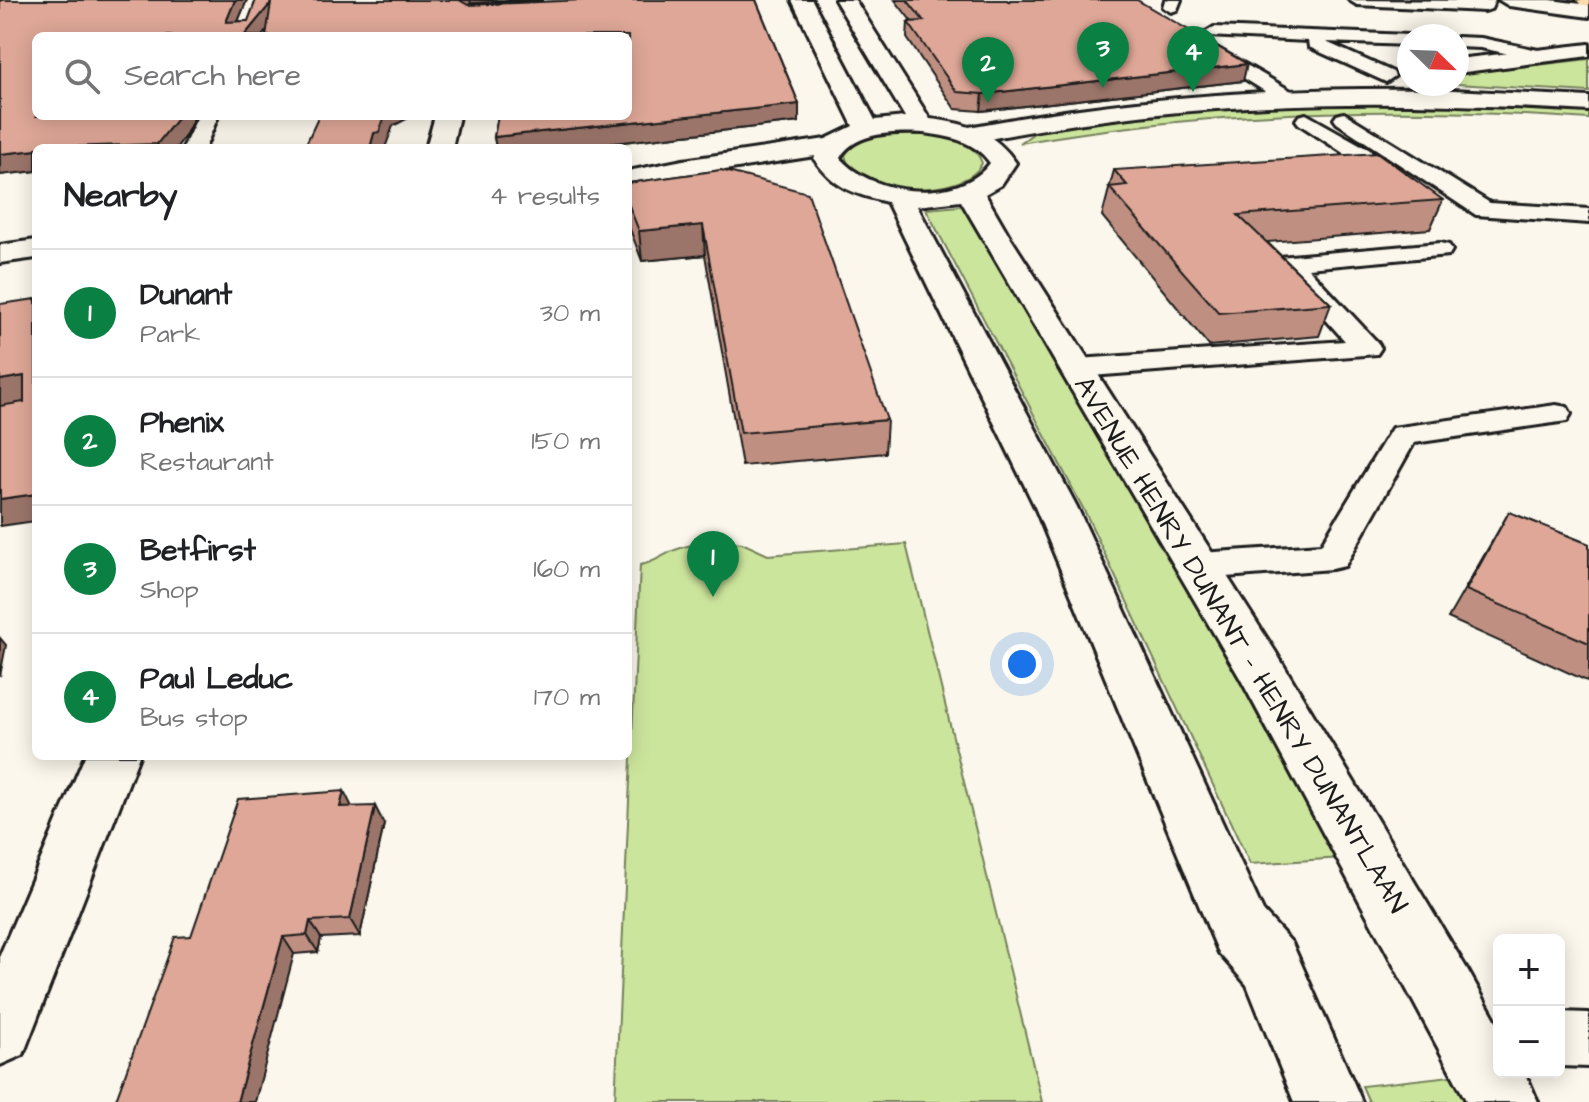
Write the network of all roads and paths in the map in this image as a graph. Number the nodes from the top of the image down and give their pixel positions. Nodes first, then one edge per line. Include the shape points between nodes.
1 (802, 0) edge
2 (845, 0) edge
3 (1357, 0) edge
4 (1487, 0) edge
5 (1509, 0) edge
6 (477, 8) edge
7 (1589, 11) edge
8 (467, 32) edge
9 (1214, 32) dead end
10 (1189, 37) edge
11 (1397, 40) edge
12 (1312, 41) dead end
13 (1469, 42) edge
14 (1589, 50) edge
15 (1537, 55) junction
16 (1469, 64) edge
17 (1397, 74) edge
18 (1397, 74) edge
19 (1273, 94) junction
20 (1589, 104) edge
21 (1344, 119) junction
22 (206, 120) edge
23 (446, 120) edge
24 (1306, 120) junction
25 (922, 125) junction
26 (1204, 125) dead end
27 (1589, 128) edge
28 (867, 129) junction
29 (969, 135) junction
30 (1069, 141) dead end
31 (196, 144) edge
32 (440, 144) edge
33 (1000, 155) junction
34 (833, 157) junction
35 (632, 178) edge
36 (970, 191) junction
37 (1418, 191) edge
38 (897, 195) junction
39 (1589, 216) edge
40 (32, 250) edge
41 (1440, 250) dead end
42 (0, 254) edge
43 (1078, 368) junction
44 (1556, 414) dead end
45 (1200, 566) junction
46 (110, 760) edge
47 (16, 953) edge
48 (0, 1032) edge
49 (1484, 1038) edge
50 (1565, 1039) edge
51 (1589, 1040) edge
52 (1328, 1102) edge
53 (1504, 1102) edge

1 - 28 street
2 - 25 street
3 - 4 lane via 1485,6
5 - 7 street
6 - 8 street
9 - 11 lane
10 - 19 lane
12 - 18 lane
13 - 15 lane
14 - 15 street
15 - 16 street
17 - 19 street
19 - 20 street
19 - 29 street via 1080,115
21 - 24 street
21 - 27 street via 1487,120
21 - 39 lane via 1484,210
22 - 31 lane
23 - 32 street
24 - 26 street
24 - 37 lane
25 - 28 street
25 - 29 street
28 - 34 street
29 - 33 street
30 - 33 street
33 - 36 street via 999,175
34 - 35 street via 780,169
34 - 38 street via 852,184
36 - 38 street via 936,197
36 - 43 street, AVENUE HENRY DUNANT - HENRY DUNANTLAAN
38 - 52 street via 1056,507 1241,932 1270,965
40 - 42 street
41 - 43 lane via 1288,262 1367,348
43 - 45 street, AVENUE HENRY DUNANT - HENRY DUNANTLAAN
44 - 45 lane via 1403,435 1332,557
45 - 49 street, AVENUE HENRY DUNANT - HENRY DUNANTLAAN via 1419,943
46 - 47 street
47 - 48 street
49 - 53 street, AVENUE HENRY DUNANT - HENRY DUNANTLAAN
50 - 51 lane

